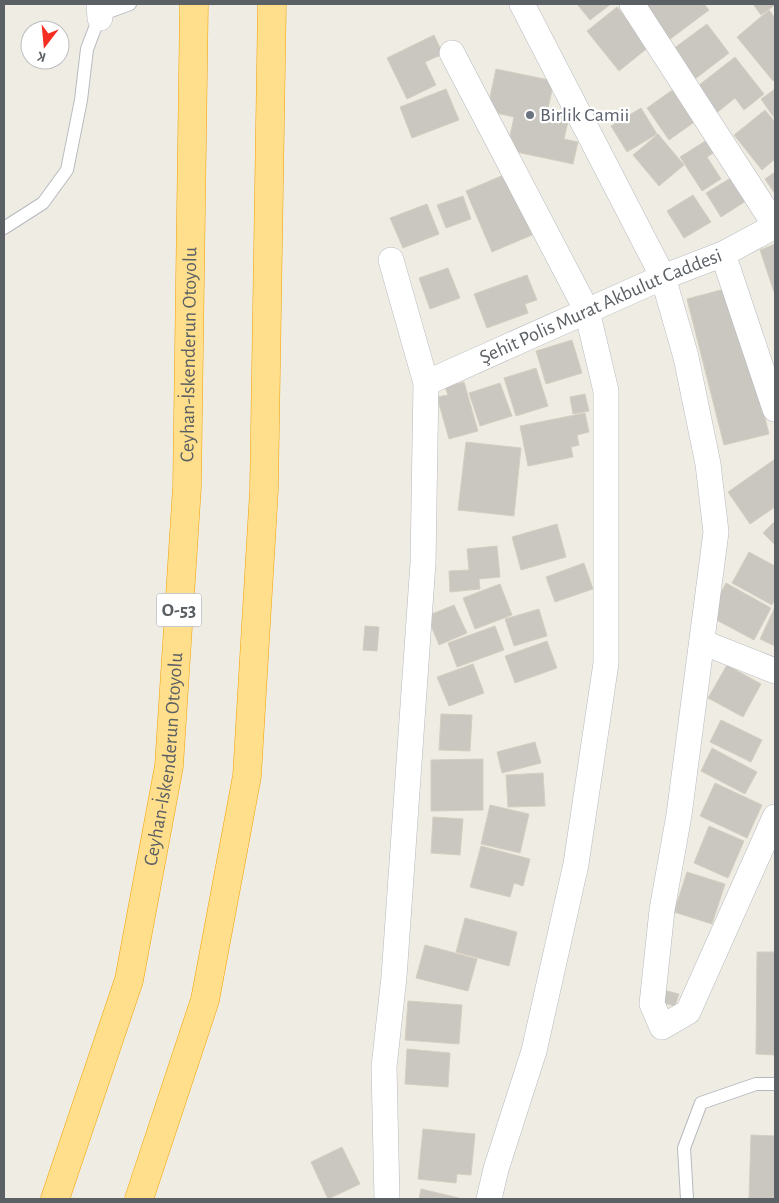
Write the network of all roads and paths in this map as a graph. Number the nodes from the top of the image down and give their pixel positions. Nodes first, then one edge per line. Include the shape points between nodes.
1 (130, 4) edge
2 (194, 4) edge
3 (272, 4) edge
4 (522, 4) edge
5 (632, 4) edge
6 (99, 11) edge
7 (452, 53) dead end
8 (775, 226) edge
9 (4, 228) edge
10 (723, 254) junction
11 (391, 260) dead end
12 (663, 277) junction
13 (587, 311) junction
14 (426, 383) junction
15 (775, 409) edge
16 (702, 642) junction
17 (775, 671) edge
18 (775, 817) edge
19 (775, 1084) edge
20 (55, 1199) edge
21 (139, 1199) edge
22 (387, 1199) edge
23 (489, 1199) edge
24 (687, 1199) edge

1 - 6 lane
2 - 20 highway, Ceyhan-İskenderun Otoyolu / O-53 via 187,487 169,766 129,980
3 - 21 highway via 264,490 246,776 205,1000
4 - 12 street
5 - 8 street
6 - 9 lane via 87,49 81,100 66,170 43,203
7 - 13 street
8 - 10 street, Şehit Polis Murat Akbulut Caddesi
10 - 12 street, Şehit Polis Murat Akbulut Caddesi
10 - 15 street
11 - 14 street
12 - 13 street, Şehit Polis Murat Akbulut Caddesi
12 - 16 street via 686,357 708,464 716,532
13 - 14 street, Şehit Polis Murat Akbulut Caddesi
13 - 23 street via 606,391 606,663 574,874 534,1051
14 - 22 street via 423,563 394,977 384,1067
16 - 17 street
16 - 18 street via 679,815 662,910 652,1004 662,1027 688,1012
19 - 24 lane via 756,1084 701,1103 684,1148

